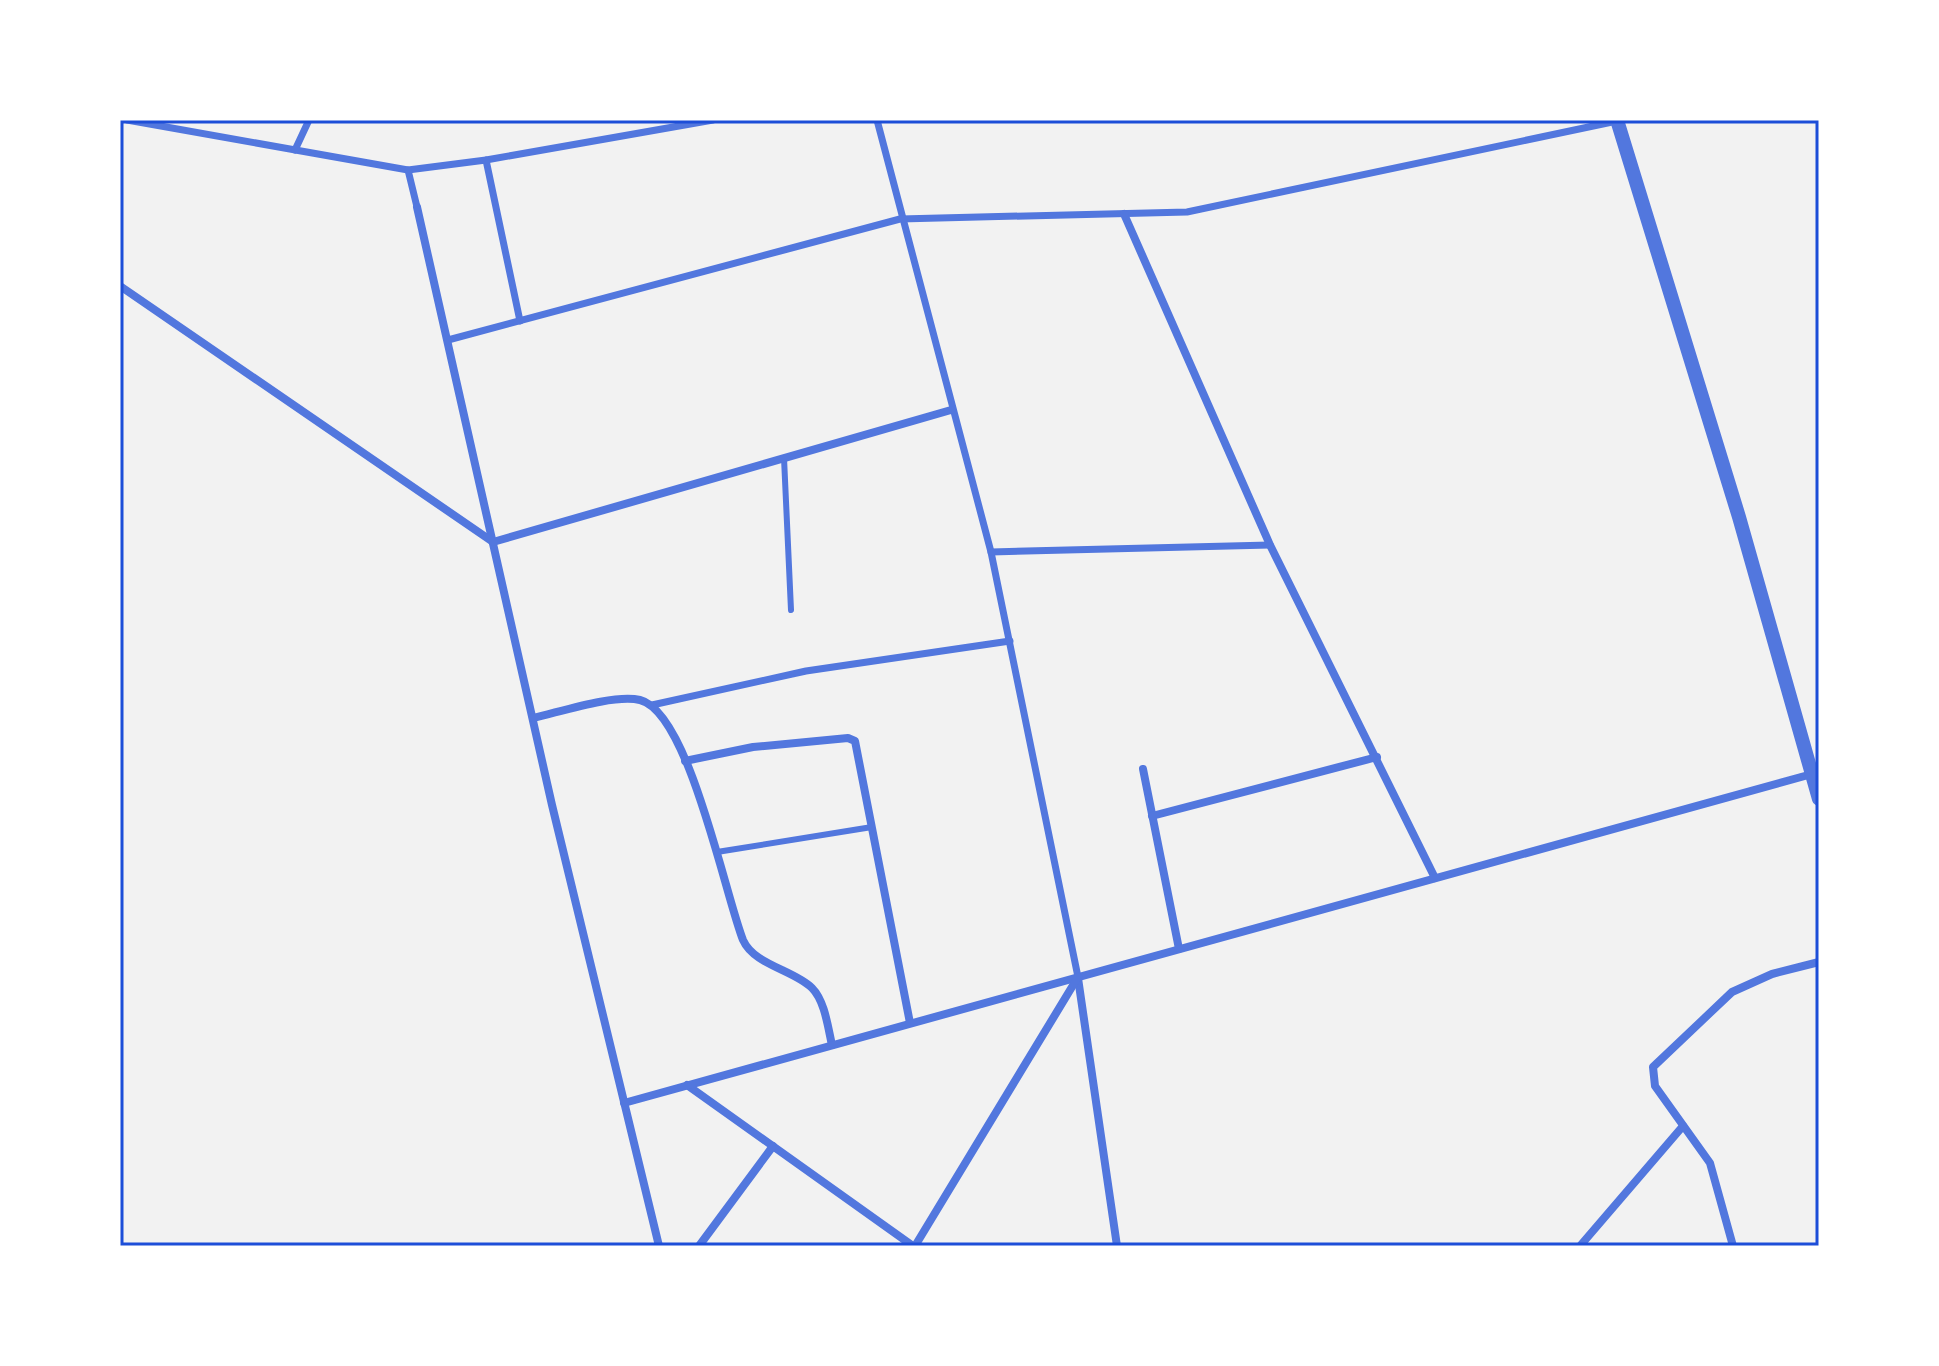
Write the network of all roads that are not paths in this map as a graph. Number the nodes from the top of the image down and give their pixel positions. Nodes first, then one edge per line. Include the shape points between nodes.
1 (133, 120) edge
2 (309, 120) edge
3 (713, 120) edge
4 (877, 120) edge
5 (1618, 120) edge
6 (295, 150) junction
7 (486, 160) junction
8 (408, 170) junction
9 (417, 207) joint
10 (1124, 214) junction
11 (900, 219) junction
12 (120, 286) edge
13 (520, 321) junction
14 (448, 340) junction
15 (951, 410) junction
16 (784, 458) junction
17 (493, 542) junction
18 (1270, 545) junction
19 (991, 552) junction
20 (791, 610) dead end
21 (1010, 641) junction
22 (652, 705) junction
23 (533, 718) junction
24 (1377, 757) junction
25 (685, 761) junction
26 (1143, 769) dead end
27 (1812, 774) junction
28 (1819, 799) edge
29 (1152, 816) junction
30 (872, 827) junction
31 (717, 852) junction
32 (1435, 878) junction
33 (1179, 949) junction
34 (1819, 962) edge
35 (1078, 977) junction
36 (910, 1023) junction
37 (832, 1045) junction
38 (687, 1085) junction
39 (624, 1103) junction
40 (1683, 1126) junction
41 (773, 1146) junction
42 (659, 1246) edge
43 (699, 1246) edge
44 (914, 1246) edge
45 (1117, 1246) edge
46 (1580, 1246) edge
47 (1733, 1246) edge

1 - 6 street
2 - 6 street
3 - 7 street
4 - 11 street
5 - 10 street via 1187,212
5 - 27 street
6 - 8 street
7 - 8 street
7 - 13 street
8 - 9 street
9 - 14 street
10 - 11 street
10 - 18 street
11 - 13 street
11 - 15 street
12 - 17 street
13 - 14 street
14 - 17 street
15 - 16 street
15 - 19 street
16 - 17 street
16 - 20 lane
17 - 23 street
18 - 19 street
18 - 24 street
19 - 21 street
21 - 22 street via 806,671
21 - 35 street
22 - 23 street via 622,700
22 - 25 street via 672,729
23 - 39 street
24 - 29 street
24 - 32 street
25 - 30 street via 753,747 848,738 855,741
25 - 31 street
26 - 29 street
27 - 28 street
27 - 32 street
29 - 33 street
30 - 31 lane
30 - 36 street
31 - 37 street via 748,948 814,989
32 - 33 street
33 - 35 street
34 - 40 street via 1732,992 1653,1067 1655,1086
35 - 36 street
35 - 44 street
35 - 45 street
36 - 37 street
37 - 38 street
38 - 39 street
38 - 41 street
39 - 42 street
40 - 46 street
40 - 47 street via 1710,1163
41 - 43 street
41 - 44 street

